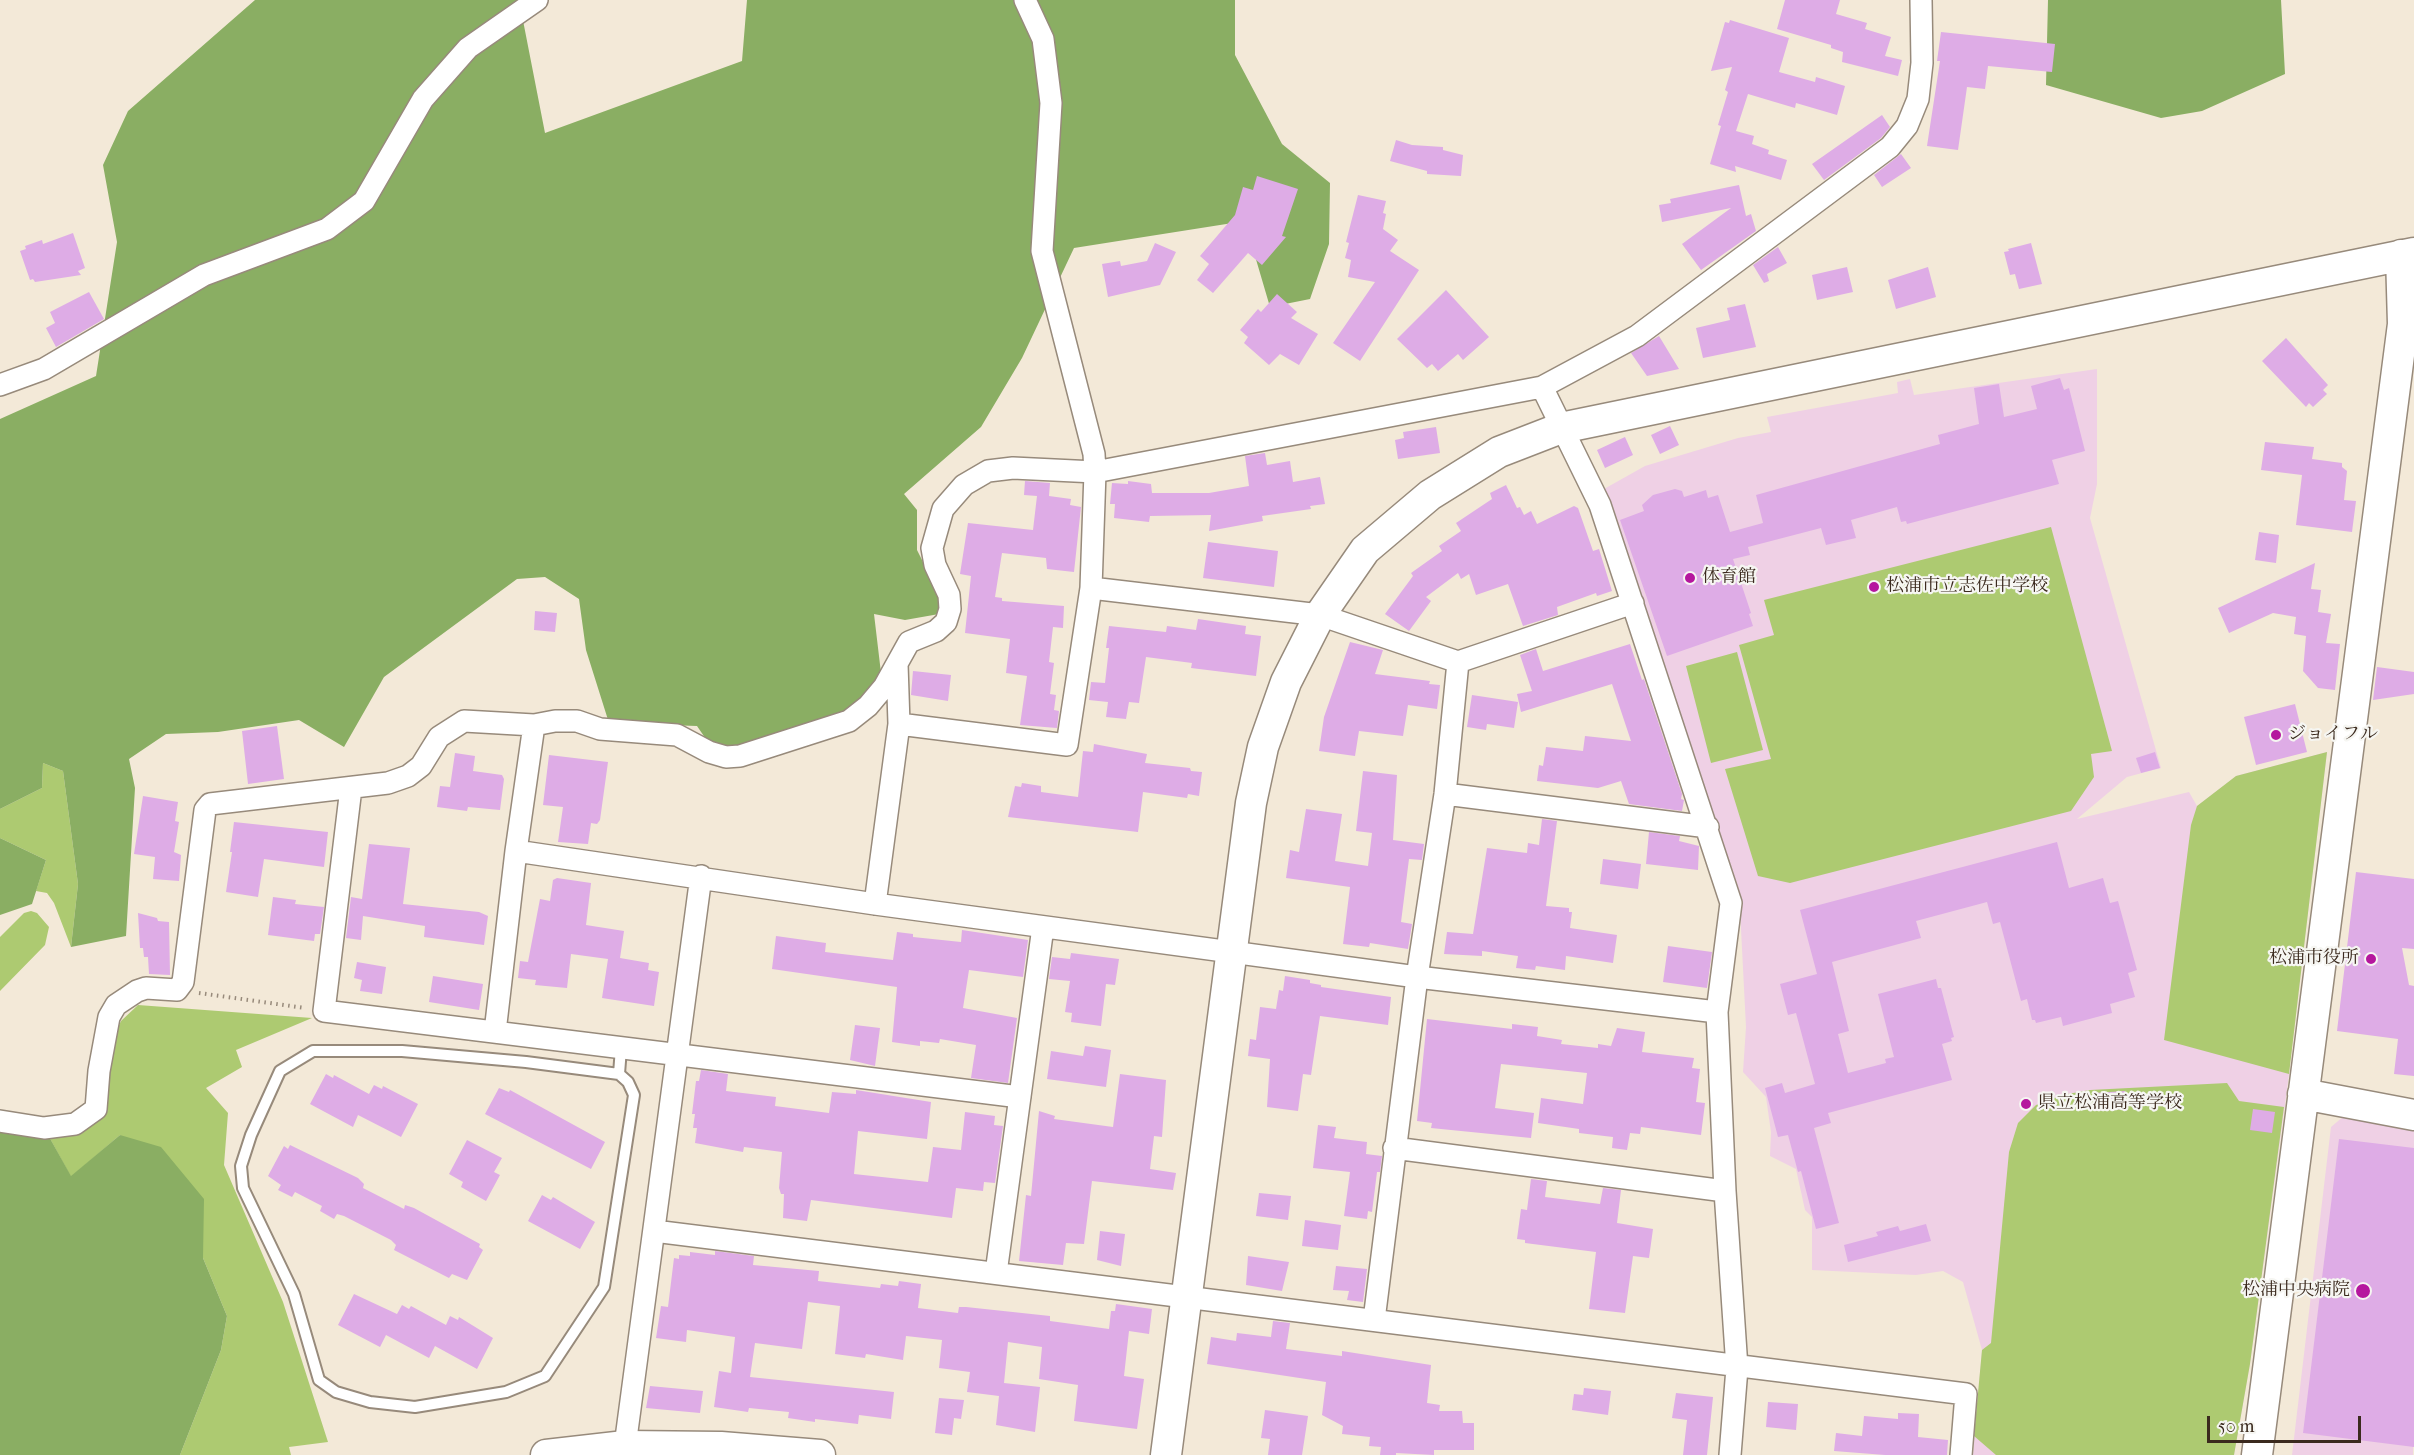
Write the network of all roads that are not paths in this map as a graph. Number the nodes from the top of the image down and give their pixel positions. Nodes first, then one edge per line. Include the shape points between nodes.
1 (537, 0) edge
2 (1025, 0) edge
3 (1921, 0) edge
4 (2408, 254) edge
5 (0, 385) edge
6 (1542, 387) junction
7 (1561, 428) junction
8 (1095, 472) junction
9 (1091, 588) junction
10 (1633, 603) junction
11 (1320, 615) junction
12 (897, 659) junction
13 (1458, 662) junction
14 (899, 724) junction
15 (534, 725) junction
16 (351, 788) junction
17 (1444, 794) junction
18 (1708, 826) junction
19 (516, 851) junction
20 (700, 876) junction
21 (875, 904) junction
22 (1043, 927) junction
23 (1233, 950) junction
24 (1417, 977) junction
25 (1717, 1012) junction
26 (495, 1032) junction
27 (621, 1048) junction
28 (677, 1055) junction
29 (619, 1074) junction
30 (2302, 1094) junction
31 (1020, 1097) junction
32 (2414, 1115) edge
33 (0, 1121) edge
34 (1394, 1148) junction
35 (1725, 1191) junction
36 (654, 1231) junction
37 (996, 1273) junction
38 (1186, 1296) junction
39 (1374, 1320) junction
40 (1737, 1368) junction
41 (626, 1446) junction
42 (546, 1455) edge
43 (820, 1455) edge
44 (1166, 1455) edge
45 (1730, 1455) edge
46 (1961, 1455) edge
47 (2257, 1455) edge

1 - 5 street via 468,48 423,99 364,201 327,229 204,275 44,369
2 - 8 street via 1043,39 1051,103 1042,250 1094,454
3 - 6 street via 1918,99 1907,126 1890,147 1637,336
4 - 7 street
4 - 30 street via 2403,324
6 - 7 street
6 - 8 street
7 - 10 street via 1600,505
7 - 11 street via 1498,452 1430,495 1365,550
8 - 9 street
8 - 12 street via 1013,468 988,471 964,485 943,509 932,548 949,595 946,622 936,631 909,642
9 - 11 street
9 - 14 street via 1067,745
10 - 13 street
10 - 18 street
11 - 13 street
11 - 23 street via 1286,682 1263,747 1251,803
12 - 14 street
12 - 15 street via 884,687 849,721 740,756 709,752 677,735 600,729 577,721
13 - 17 street
14 - 21 street
15 - 16 street via 464,721 439,737 426,760 408,776
15 - 19 street
16 - 26 street via 324,1011
16 - 33 street via 210,804 205,810 185,974 177,990 146,988 116,1005 109,1017 96,1108 75,1124 44,1128
17 - 18 street
17 - 24 street
18 - 25 street via 1731,903
19 - 20 street
19 - 26 street
20 - 21 street
20 - 28 street
21 - 22 street
22 - 23 street
22 - 31 street
23 - 24 street
23 - 38 street
24 - 25 street
24 - 34 street
25 - 35 street
26 - 27 street
27 - 28 street
27 - 29 lane
28 - 31 street
28 - 36 street
29 - 29 lane via 634,1095 604,1287 544,1376 506,1392 415,1407 370,1402 336,1392 319,1380 294,1294 243,1188 241,1166 251,1134 280,1071 313,1051 402,1051
30 - 32 street
30 - 47 street
31 - 37 street
34 - 35 street
34 - 39 street
35 - 40 street
36 - 37 street
36 - 41 street
37 - 38 street
38 - 39 street
38 - 44 street
39 - 40 street
40 - 45 street
40 - 46 street via 1966,1395
41 - 42 street
41 - 43 street via 721,1447

